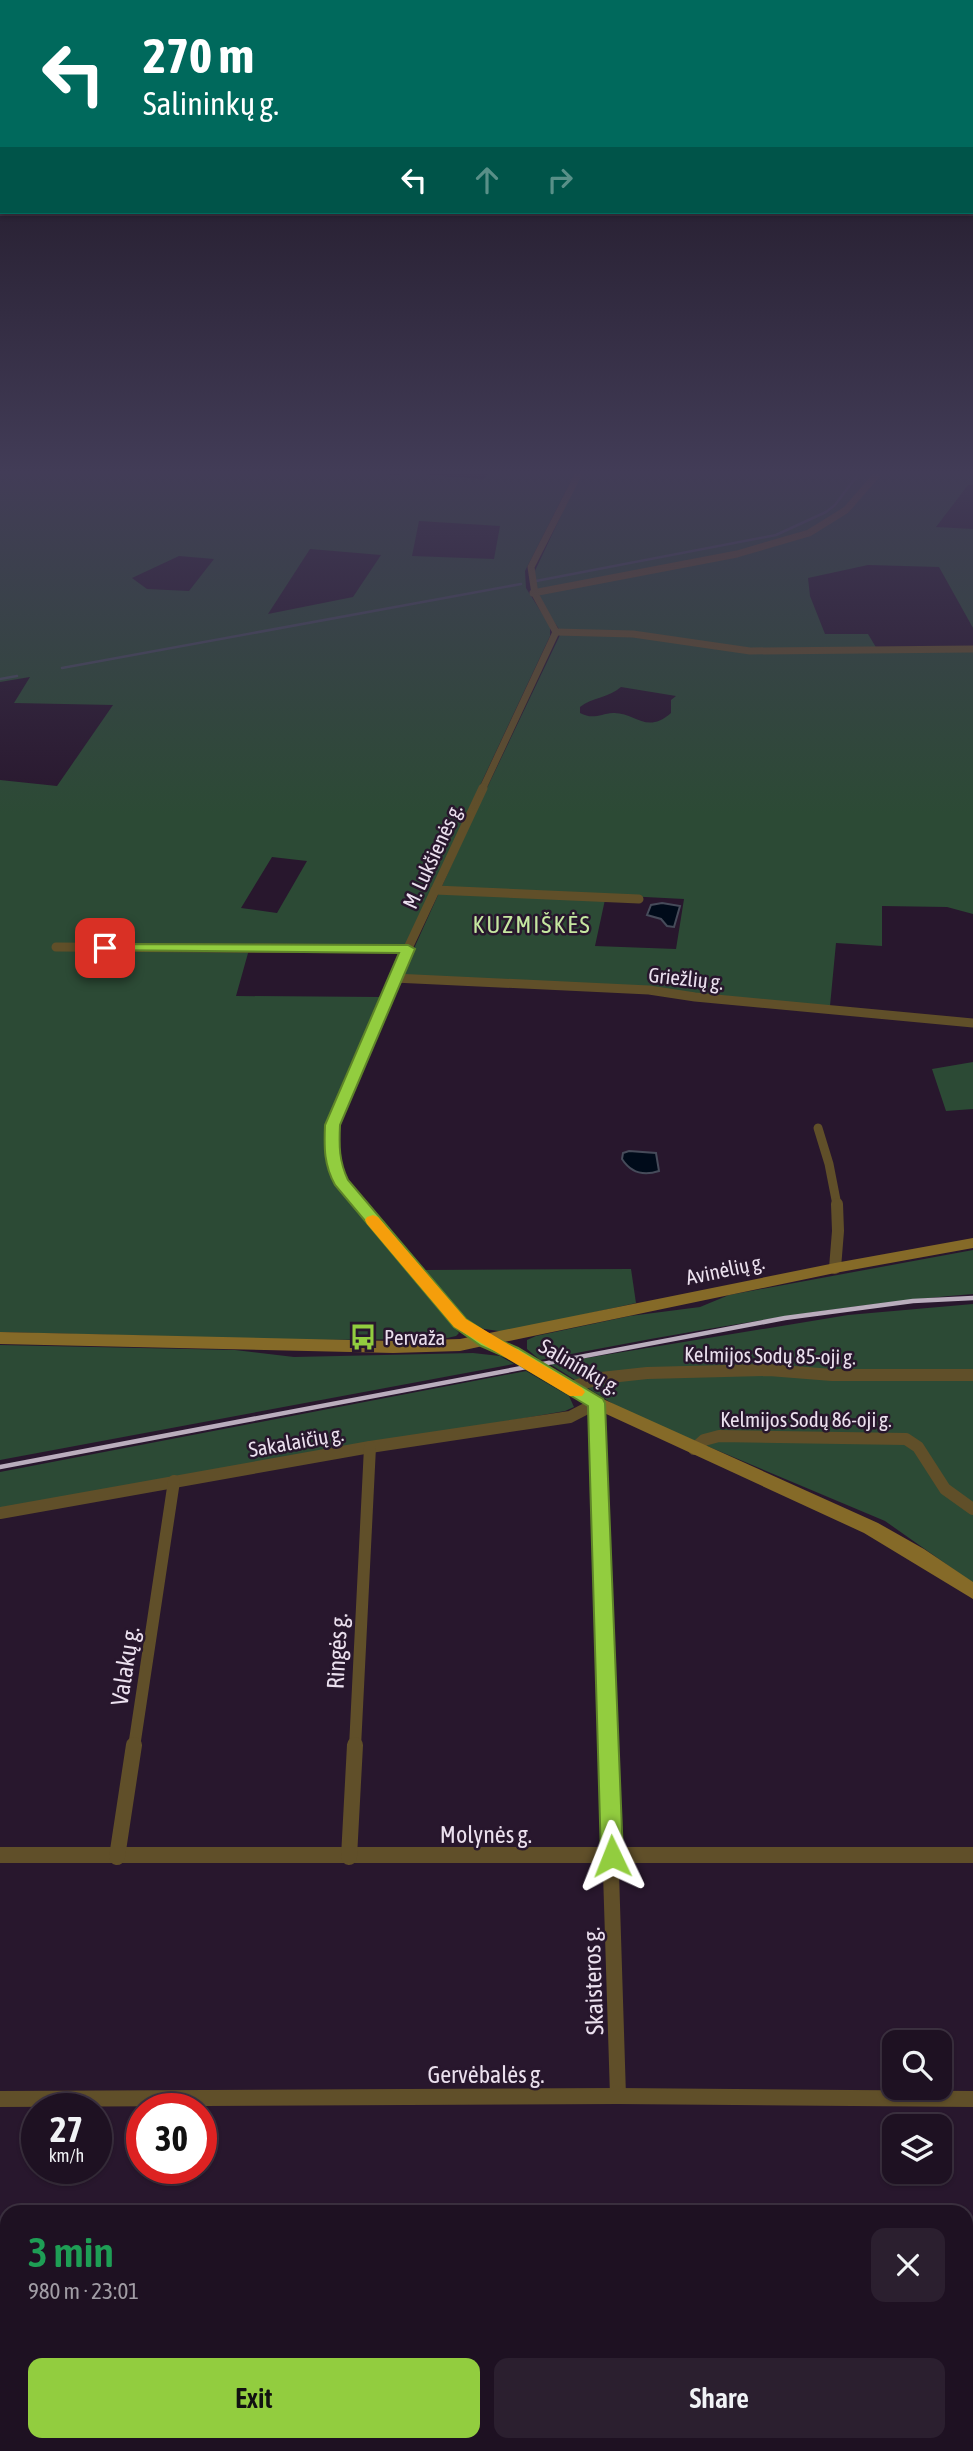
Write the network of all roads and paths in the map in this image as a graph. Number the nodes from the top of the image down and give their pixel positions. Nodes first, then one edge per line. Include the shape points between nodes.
1 (531, 585) edge
2 (552, 585) edge
3 (531, 589) junction
4 (556, 632) junction
5 (973, 649) edge
6 (435, 890) junction
7 (639, 899) dead end
8 (55, 947) dead end
9 (408, 949) junction
10 (394, 978) junction
11 (973, 1023) edge
12 (818, 1128) dead end
13 (973, 1243) edge
14 (835, 1268) junction
15 (0, 1338) edge
16 (487, 1341) junction
17 (973, 1375) edge
18 (568, 1388) junction
19 (597, 1403) junction
20 (370, 1447) junction
21 (694, 1449) junction
22 (174, 1481) junction
23 (973, 1509) edge
24 (0, 1513) edge
25 (973, 1592) edge
26 (0, 1855) edge
27 (973, 1855) edge
28 (612, 1856) junction
29 (117, 1857) junction
30 (349, 1857) junction
31 (618, 2096) junction
32 (0, 2099) edge
33 (973, 2099) edge

1 - 3 street
2 - 3 street
3 - 4 street
4 - 5 street via 633,634 761,652
4 - 6 street, M. Lukšienės g.
6 - 7 street
6 - 9 street, M. Lukšienės g.
8 - 9 street
9 - 10 street, M. Lukšienės g.
10 - 11 street, Griežlių g. via 649,990
10 - 16 street, M. Lukšienės g. via 333,1125 334,1167 460,1323
12 - 14 street via 835,1179 840,1215
13 - 14 main road, Avinėlių g.
14 - 16 main road, Avinėlių g.
15 - 16 main road via 393,1347
16 - 18 main road, Salininkų g.
17 - 18 street, Kelmijos Sodų 85-oji g. via 769,1370 647,1373 600,1378
18 - 19 main road, Salininkų g.
19 - 20 street, Sakalaičių g. via 570,1417
19 - 21 main road, Salininkų g.
19 - 28 street, Skaisteros g.
20 - 22 street, Sakalaičių g.
20 - 30 street, Ringės g.
21 - 23 street, Kelmijos Sodų 86-oji g. via 719,1436 906,1439 918,1447 945,1489
21 - 25 main road, Salininkų g. via 871,1528
22 - 24 street, Sakalaičių g.
22 - 29 street, Valakų g.
26 - 29 street, Molynės g.
27 - 28 street, Molynės g.
28 - 30 street, Molynės g.
28 - 31 street, Skaisteros g.
29 - 30 street, Molynės g.
31 - 32 street, Gervėbalės g.
31 - 33 street, Gervėbalės g.

